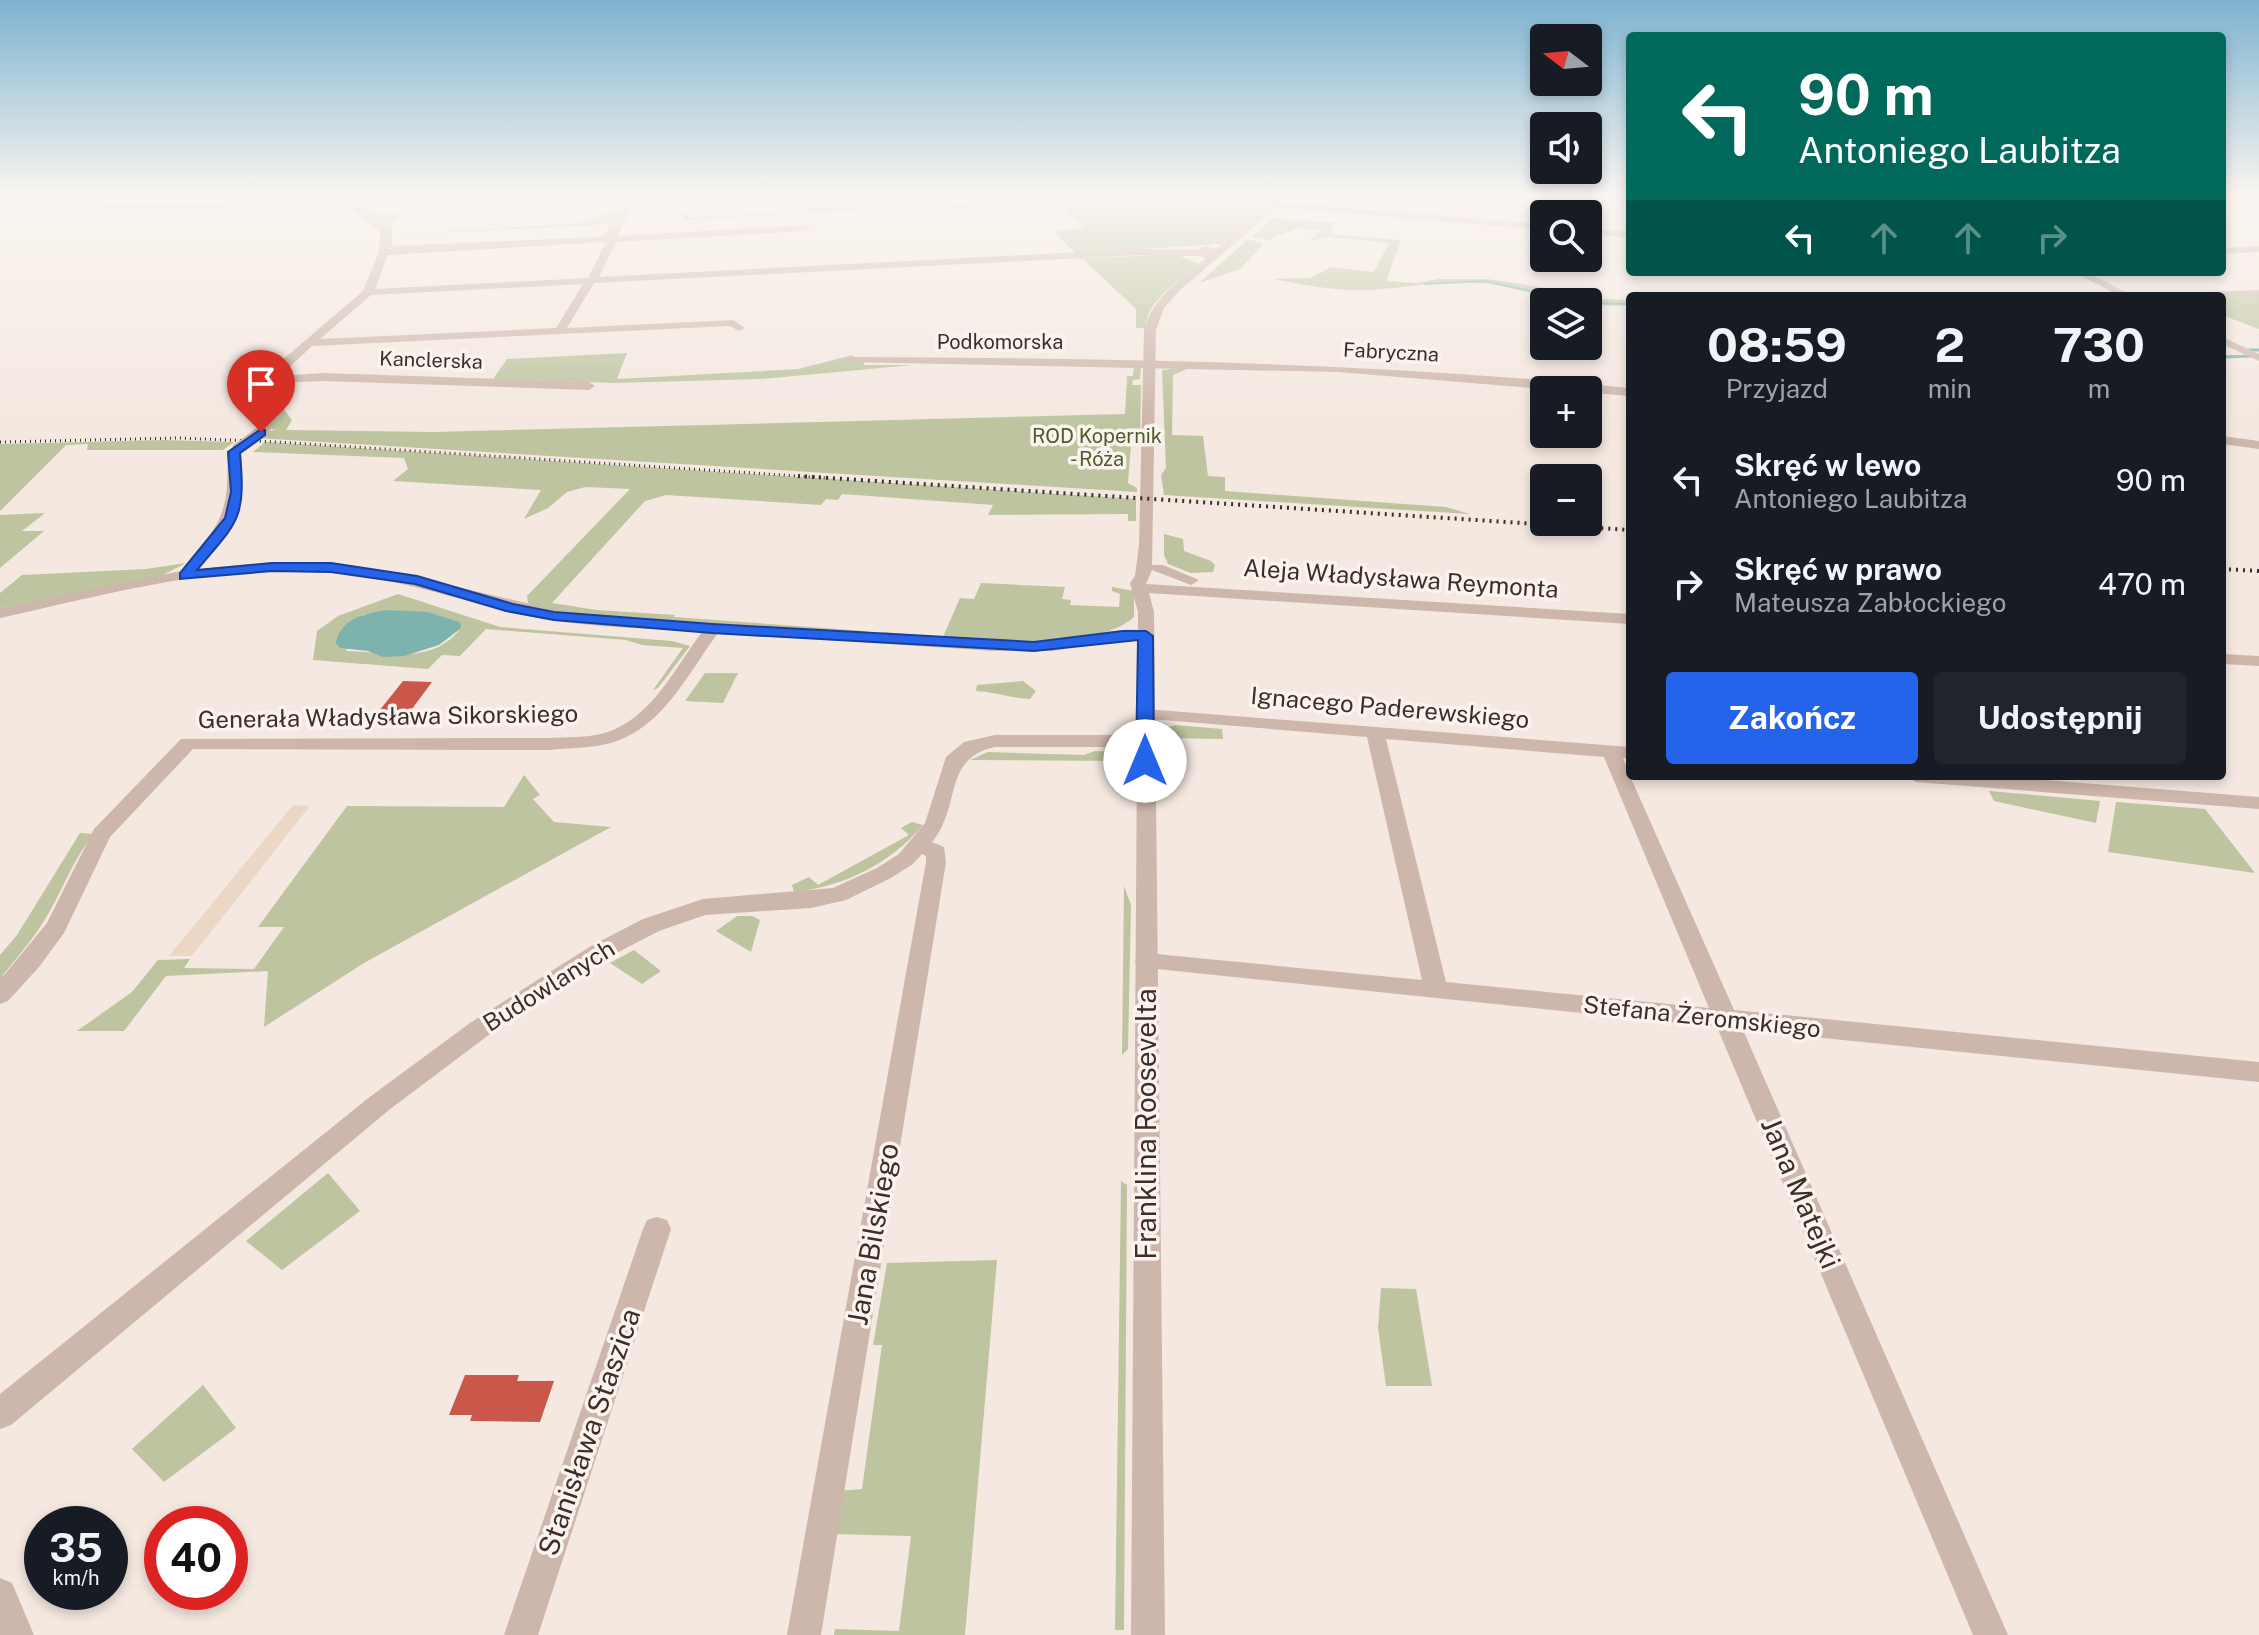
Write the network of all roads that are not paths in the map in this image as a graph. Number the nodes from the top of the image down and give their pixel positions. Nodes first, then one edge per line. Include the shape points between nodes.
1 (377, 272) edge
2 (595, 272) edge
3 (742, 272) edge
4 (1196, 272) edge
5 (2086, 276) edge
6 (591, 280) junction
7 (368, 290) junction
8 (2120, 292) edge
9 (2259, 293) edge
10 (2226, 294) edge
11 (739, 328) dead end
12 (560, 331) junction
13 (2226, 342) edge
14 (313, 343) junction
15 (2259, 358) edge
16 (851, 360) dead end
17 (1150, 360) junction
18 (271, 380) junction
19 (589, 386) dead end
20 (1626, 392) edge
21 (2226, 441) edge
22 (2259, 445) edge
23 (185, 576) junction
24 (1157, 581) junction
25 (1626, 609) edge
26 (0, 613) edge
27 (1626, 619) edge
28 (712, 629) junction
29 (1146, 636) junction
30 (2226, 648) edge
31 (2259, 650) edge
32 (2226, 659) edge
33 (2259, 661) edge
34 (1145, 728) junction
35 (1375, 732) junction
36 (1621, 752) edge
37 (1632, 780) edge
38 (1967, 780) edge
39 (2259, 803) edge
40 (919, 845) junction
41 (1146, 961) junction
42 (1436, 990) junction
43 (0, 995) edge
44 (1726, 1019) junction
45 (2259, 1072) edge
46 (657, 1229) dead end
47 (0, 1414) edge
48 (0, 1595) edge
49 (17, 1635) edge
50 (521, 1635) edge
51 (804, 1635) edge
52 (1148, 1635) edge
53 (1991, 1635) edge

1 - 7 street
2 - 6 street
3 - 6 street
4 - 17 street, Franklina Roosevelta via 1154,312
5 - 8 street
6 - 7 street
6 - 12 street
7 - 14 street
9 - 10 street
11 - 12 street via 733,323
12 - 14 street
13 - 15 street
14 - 18 street
16 - 17 street, Podkomorska
17 - 20 street, Fabryczna via 1518,379
17 - 24 street, Franklina Roosevelta via 1147,545
18 - 19 street, Kanclerska
18 - 23 street, bridge via 265,393 266,428 234,452 237,492 232,519
21 - 22 street
23 - 26 street
23 - 28 street via 272,567 331,568 417,580 554,616
24 - 25 street, Aleja Władysława Reymonta
24 - 27 street, Aleja Władysława Reymonta
24 - 29 street, Franklina Roosevelta via 1146,612
28 - 29 street via 1021,647
28 - 43 street, Generała Władysława Sikorskiego via 638,723 600,740 188,743 101,834 56,927
29 - 34 street, Franklina Roosevelta
30 - 31 street
32 - 33 street
34 - 35 street, Ignacego Paderewskiego
34 - 40 street, Budowlanych via 971,746 953,761 935,825
34 - 41 street, Franklina Roosevelta
35 - 36 street, Ignacego Paderewskiego
35 - 42 street
37 - 44 street, Jana Matejki
38 - 39 street
40 - 47 street, Budowlanych via 884,873 838,895 703,907 651,925 599,952 478,1030 380,1103
40 - 51 street, Jana Bilskiego via 937,852 936,862
41 - 42 street, Stefana Żeromskiego
41 - 52 street, Franklina Roosevelta
42 - 44 street, Stefana Żeromskiego
44 - 45 street, Stefana Żeromskiego
44 - 53 street, Jana Matejki
46 - 50 street, Stanisława Staszica
48 - 49 street

